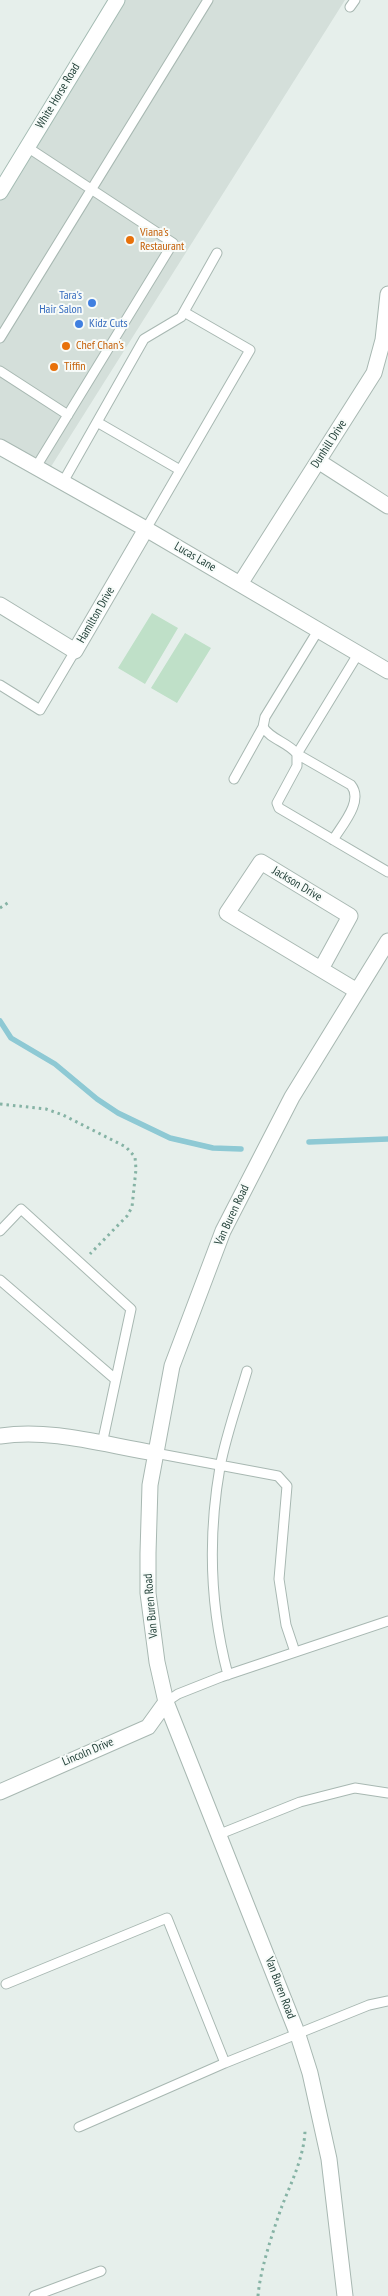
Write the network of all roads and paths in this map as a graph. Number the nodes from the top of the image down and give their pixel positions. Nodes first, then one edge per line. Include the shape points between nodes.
1 (117, 0) edge
2 (208, 0) edge
3 (27, 147) junction
4 (92, 189) junction
5 (0, 192) edge
6 (218, 253) dead end
7 (388, 294) edge
8 (184, 312) junction
9 (0, 338) edge
10 (0, 371) edge
11 (68, 415) junction
12 (97, 422) junction
13 (0, 446) edge
14 (318, 461) junction
15 (36, 467) junction
16 (180, 470) junction
17 (63, 482) junction
18 (388, 506) edge
19 (146, 528) junction
20 (240, 584) junction
21 (0, 605) edge
22 (318, 629) junction
23 (75, 651) junction
24 (358, 654) junction
25 (388, 671) edge
26 (0, 685) edge
27 (263, 727) junction
28 (297, 754) junction
29 (234, 779) dead end
30 (333, 840) junction
31 (388, 872) edge
32 (9, 902) dead end
33 (0, 908) edge
34 (388, 941) edge
35 (321, 969) junction
36 (357, 991) junction
37 (0, 1104) edge
38 (0, 1231) edge
39 (81, 1264) junction
40 (0, 1280) edge
41 (247, 1371) dead end
42 (115, 1379) junction
43 (0, 1436) edge
44 (102, 1444) junction
45 (155, 1453) junction
46 (220, 1465) junction
47 (388, 1622) edge
48 (296, 1652) junction
49 (228, 1675) junction
50 (166, 1702) junction
51 (0, 1792) edge
52 (388, 1793) edge
53 (220, 1834) junction
54 (6, 1984) dead end
55 (388, 2001) edge
56 (298, 2035) junction
57 (225, 2063) junction
58 (79, 2127) dead end
59 (305, 2129) dead end
60 (101, 2271) dead end
61 (34, 2296) edge
62 (258, 2296) edge
63 (345, 2296) edge

1 - 3 street, White Horse Road
2 - 4 lane
3 - 4 lane
3 - 5 street, White Horse Road
4 - 9 lane
4 - 11 lane via 173,242
6 - 8 lane
7 - 14 street, Dunhill Drive via 383,340 374,373
8 - 12 lane via 144,339
8 - 16 lane via 250,350
10 - 11 lane
11 - 15 lane
12 - 16 lane
12 - 17 lane
13 - 15 street, Lucas Lane
14 - 18 street
14 - 20 street, Dunhill Drive
15 - 17 street, Lucas Lane
16 - 19 lane
17 - 19 street, Lucas Lane
19 - 20 street, Lucas Lane
19 - 23 street, Hamilton Drive
20 - 22 street, Lucas Lane
21 - 23 street, Hamilton Drive
22 - 24 street, Lucas Lane
22 - 27 lane via 265,718
23 - 26 lane via 40,710
24 - 25 street, Lucas Lane
24 - 28 lane
27 - 28 lane via 267,734
27 - 29 lane
28 - 30 lane via 297,766 278,798 279,808
28 - 30 lane via 356,791 354,805
30 - 31 lane
32 - 33 path
34 - 36 street, Van Buren Road
35 - 35 street, Jackson Drive via 227,912 261,862 350,916
35 - 36 street, Jackson Drive
36 - 45 street, Van Buren Road via 292,1097 223,1231 172,1366
37 - 39 path via 46,1109 63,1115 126,1147 135,1157 130,1212
38 - 39 lane via 21,1209
39 - 42 lane via 131,1310
40 - 42 lane
41 - 46 lane
42 - 44 lane
43 - 44 street via 51,1435
44 - 45 street
45 - 46 lane
45 - 50 street, Van Buren Road via 150,1485 148,1593
46 - 48 lane via 278,1476 287,1486 279,1579 286,1625
46 - 49 lane via 212,1567 215,1611
47 - 48 lane
48 - 49 lane
49 - 50 lane via 178,1694
50 - 51 street, Lincoln Drive via 148,1727
50 - 53 street, Van Buren Road
52 - 53 lane via 355,1788 300,1802
53 - 56 street, Van Buren Road
54 - 57 lane via 167,1918
55 - 56 lane via 369,2005
56 - 57 lane
56 - 63 street, Van Buren Road via 329,2159
57 - 58 lane
59 - 62 path via 300,2160 260,2279
60 - 61 lane

